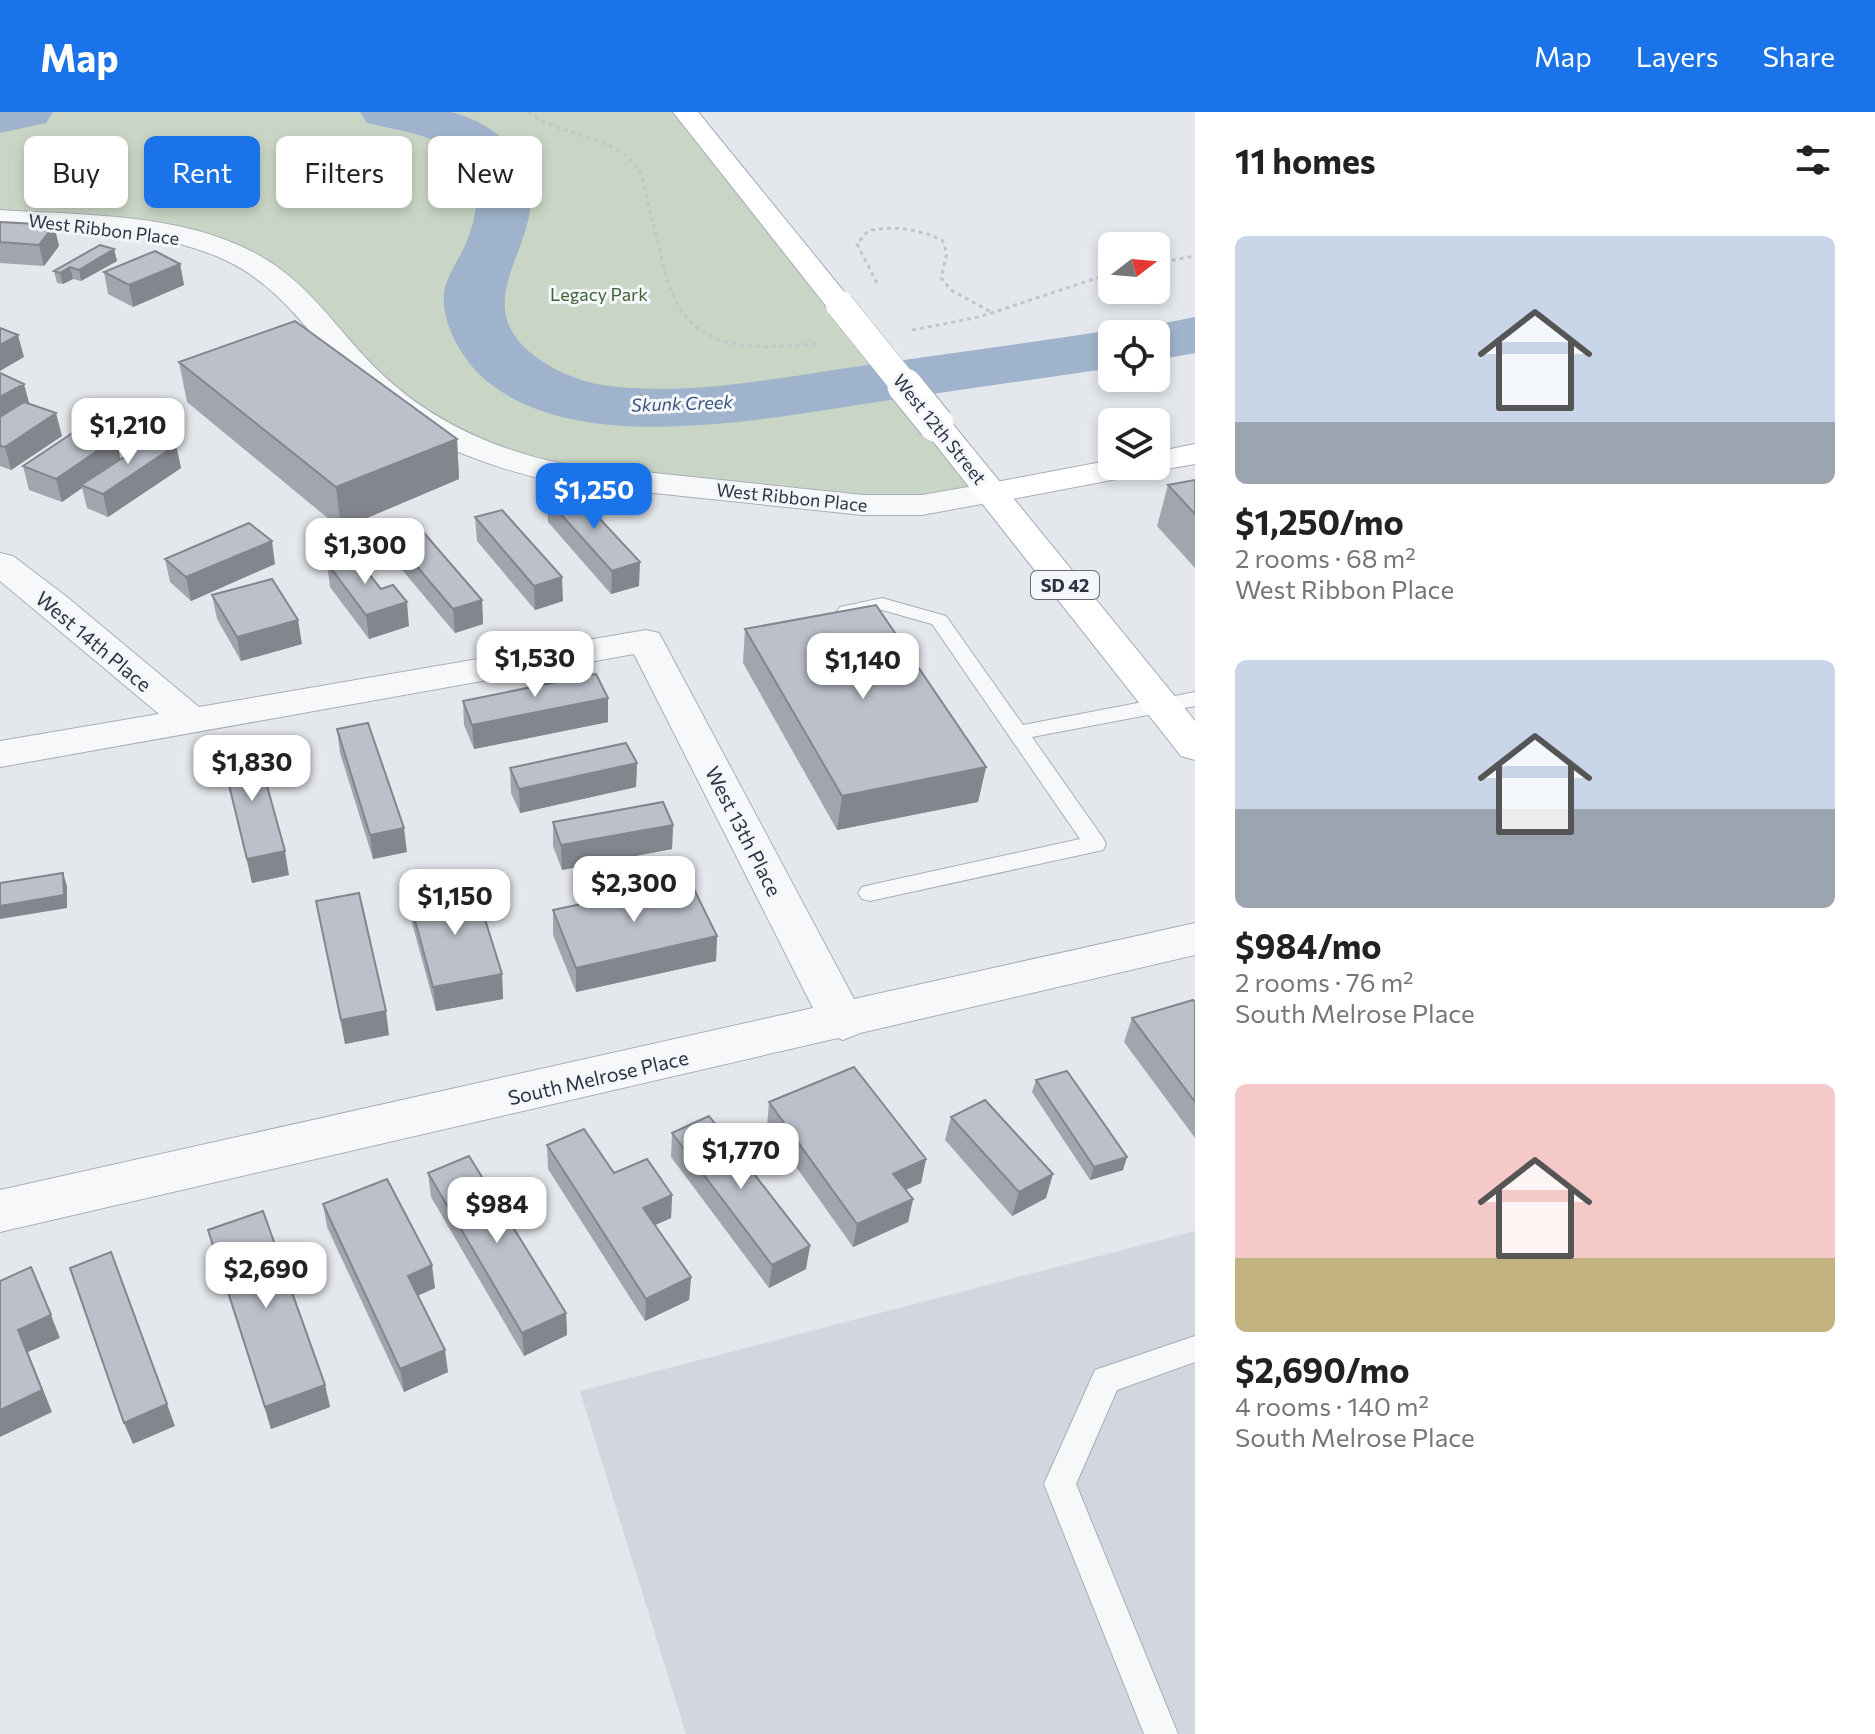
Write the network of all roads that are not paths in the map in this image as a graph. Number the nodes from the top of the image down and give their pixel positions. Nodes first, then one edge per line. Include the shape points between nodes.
1 (685, 112) edge
2 (0, 218) edge
3 (1195, 454) edge
4 (1170, 459) edge
5 (1098, 473) edge
6 (991, 493) junction
7 (0, 564) edge
8 (821, 615) edge
9 (1178, 702) edge
10 (189, 719) junction
11 (1017, 733) junction
12 (1195, 747) edge
13 (0, 754) edge
14 (870, 893) dead end
15 (1195, 939) edge
16 (843, 1022) junction
17 (0, 1211) edge
18 (1195, 1349) edge
19 (1161, 1734) edge

1 - 6 main road, West 12th Street / SD 42, bridge
2 - 6 street, West Ribbon Place via 172,235 238,257 291,293 380,389 415,416 466,446 517,464 558,473 863,505 922,505
3 - 4 main road
5 - 6 main road
6 - 9 main road, West 12th Street / SD 42
7 - 10 street, West 14th Place
8 - 11 lane via 882,604 939,620
9 - 11 lane
9 - 12 main road, West 12th Street / SD 42
10 - 13 street
10 - 16 street, West 13th Place via 646,641
11 - 14 lane via 1095,844
15 - 16 street, South Melrose Place
16 - 17 street, South Melrose Place
18 - 19 lane via 1106,1380 1060,1484

